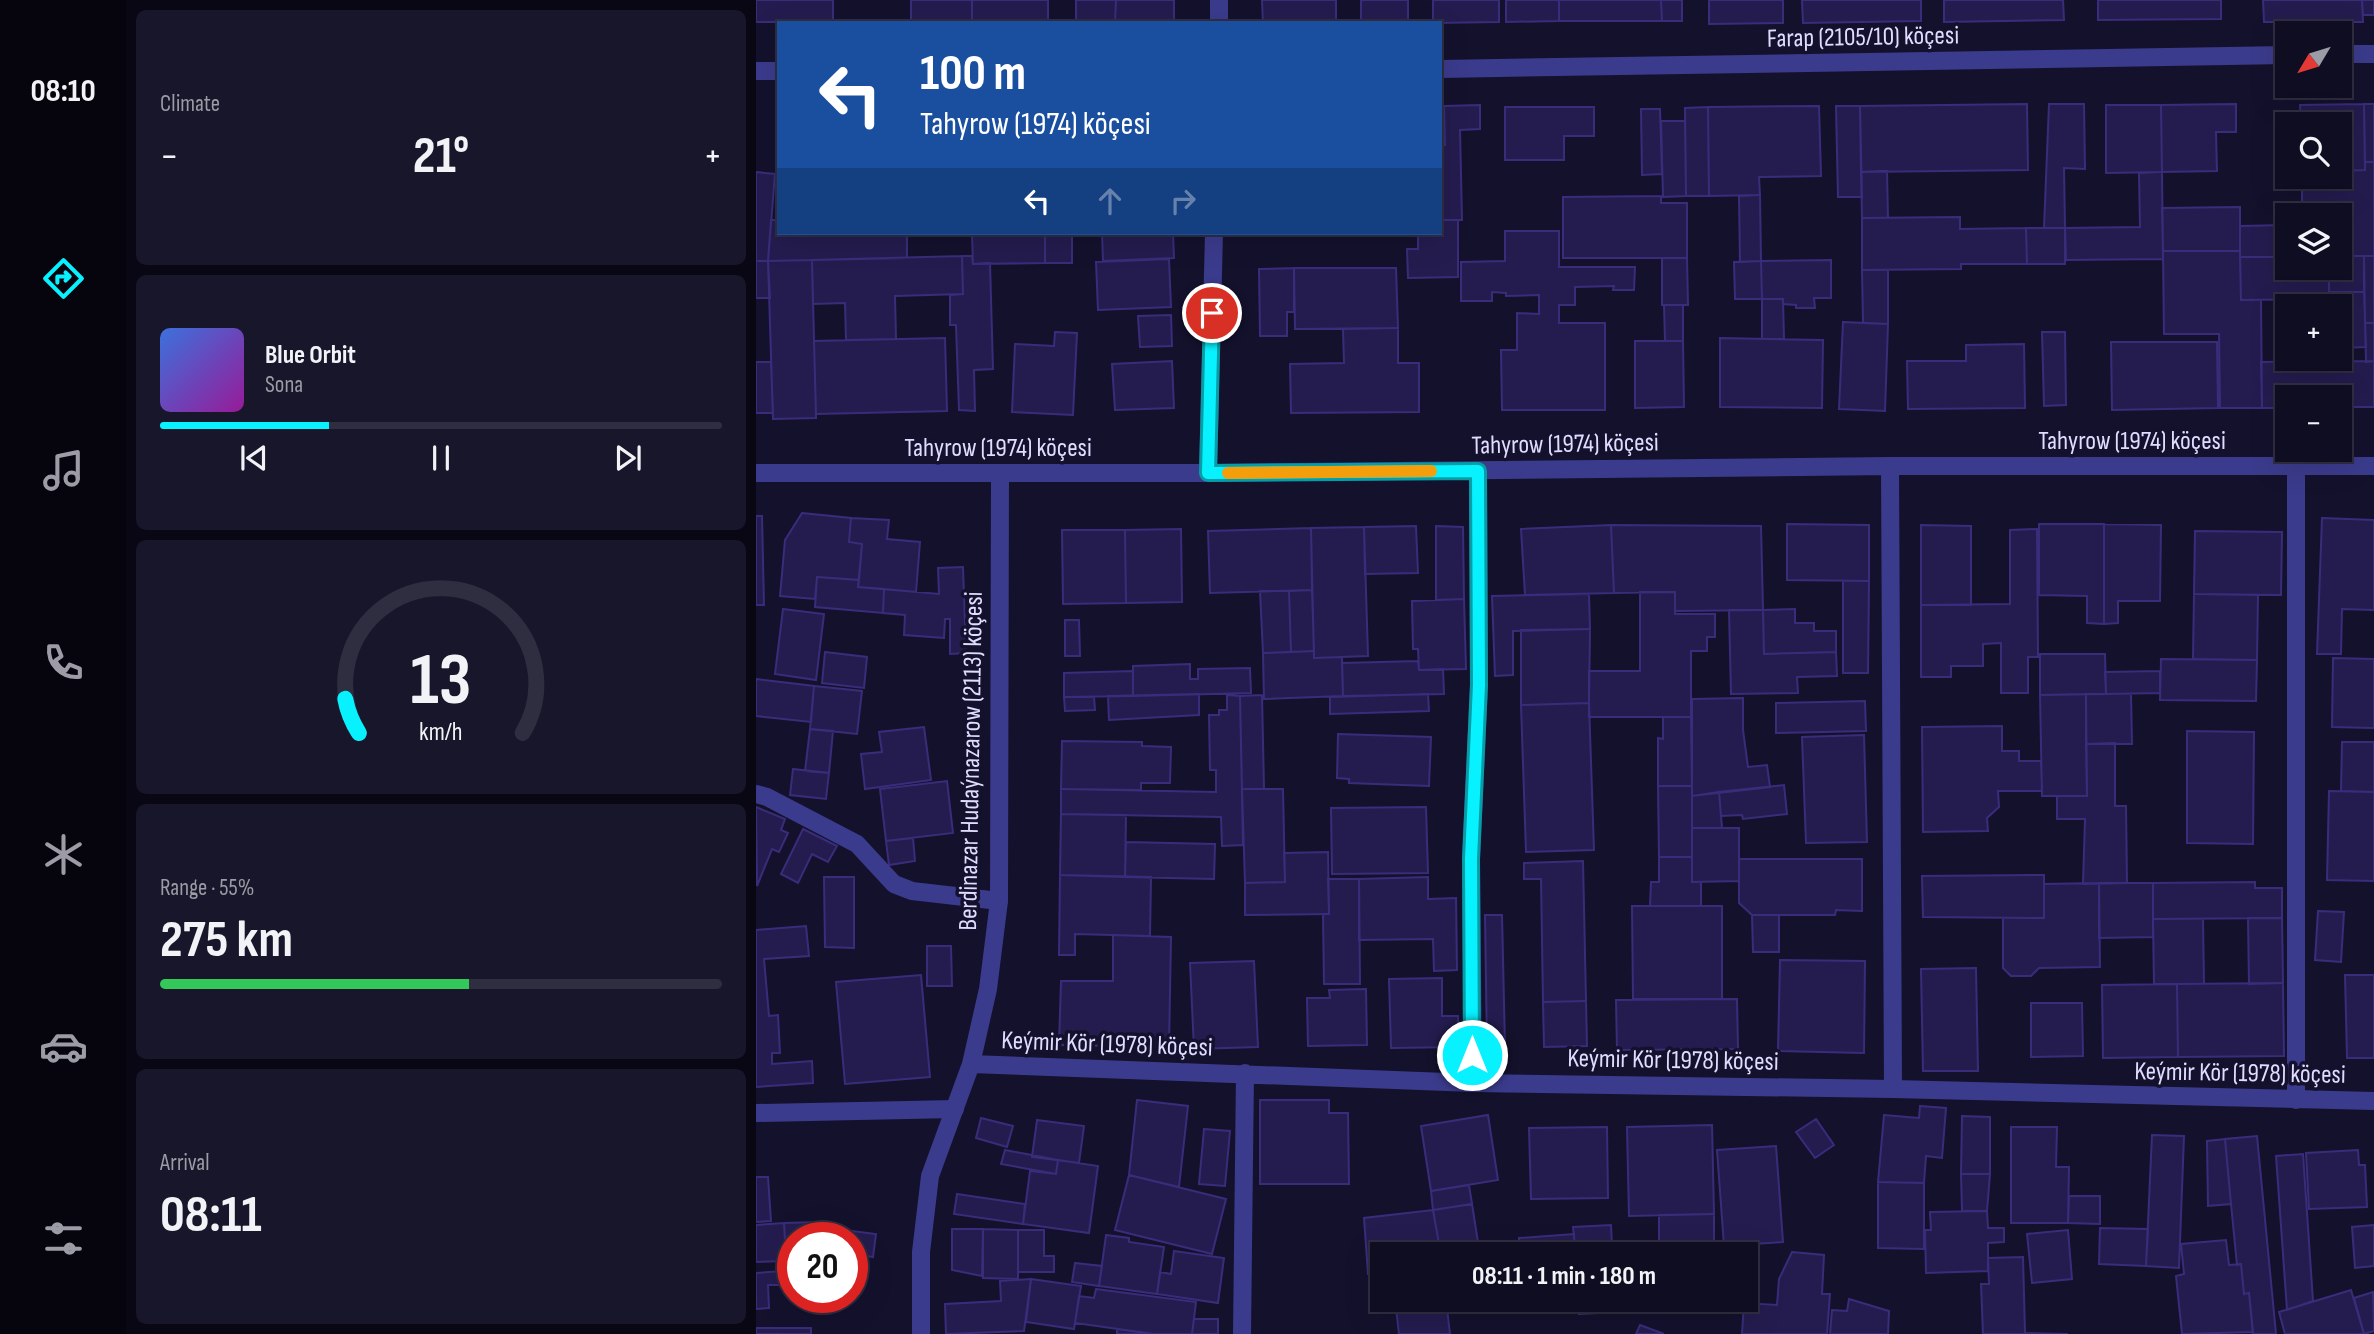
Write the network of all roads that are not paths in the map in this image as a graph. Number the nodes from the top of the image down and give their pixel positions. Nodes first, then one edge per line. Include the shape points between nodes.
1 (1219, 0) edge
2 (1219, 21) edge
3 (2352, 54) edge
4 (2374, 54) edge
5 (2275, 55) edge
6 (1442, 69) edge
7 (756, 71) edge
8 (777, 71) edge
9 (1214, 235) edge
10 (1890, 466) junction
11 (2374, 466) edge
12 (2296, 467) junction
13 (1478, 471) junction
14 (756, 473) edge
15 (1208, 473) junction
16 (1000, 474) junction
17 (756, 794) edge
18 (999, 901) junction
19 (971, 1064) junction
20 (1245, 1073) junction
21 (1473, 1083) junction
22 (1893, 1089) junction
23 (2296, 1100) junction
24 (2374, 1101) edge
25 (955, 1108) junction
26 (756, 1113) edge
27 (921, 1334) edge
28 (1242, 1334) edge

1 - 2 street
3 - 4 street
5 - 6 street, Farap (2105/10) köçesi
7 - 8 street
9 - 15 street
10 - 12 street, Tahyrow (1974) köçesi
10 - 13 street, Tahyrow (1974) köçesi
10 - 22 street
11 - 12 street, Tahyrow (1974) köçesi
12 - 23 street
13 - 15 street, Tahyrow (1974) köçesi
13 - 21 street via 1479,685 1471,859
14 - 16 street, Tahyrow (1974) köçesi
15 - 16 street, Tahyrow (1974) köçesi
16 - 18 street, Berdinazar Hudaýnazarow (2113) köçesi
17 - 18 street via 857,844 894,884 912,891
18 - 19 street, Berdinazar Hudaýnazarow (2113) köçesi via 988,989
19 - 20 street, Keýmir Kör (1978) köçesi
19 - 25 street, Berdinazar Hudaýnazarow (2113) köçesi
20 - 21 street, Keýmir Kör (1978) köçesi
20 - 28 street
21 - 22 street, Keýmir Kör (1978) köçesi
22 - 23 street, Keýmir Kör (1978) köçesi
23 - 24 street, Keýmir Kör (1978) köçesi
25 - 26 street
25 - 27 street, Berdinazar Hudaýnazarow (2113) köçesi via 930,1176 921,1252

